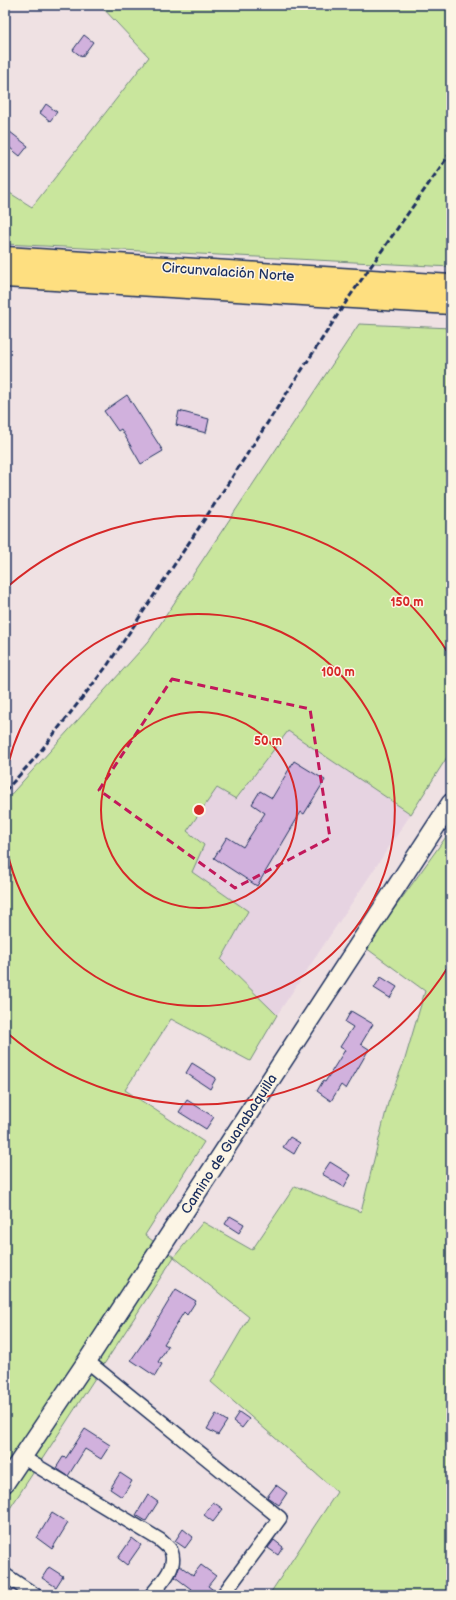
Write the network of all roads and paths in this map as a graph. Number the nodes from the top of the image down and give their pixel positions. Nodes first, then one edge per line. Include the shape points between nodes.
1 (5, 258) edge
2 (5, 276) edge
3 (451, 286) edge
4 (451, 303) edge
5 (451, 804) edge
6 (87, 1361) junction
7 (22, 1457) junction
8 (5, 1483) edge
9 (5, 1575) edge
10 (35, 1595) edge
11 (151, 1595) edge
12 (223, 1595) edge

1 - 3 highway, Circunvalación Norte
2 - 4 highway, Circunvalación Norte
5 - 6 street, Camino de Guanabaquilla
6 - 7 street, Camino de Guanabaquilla
6 - 12 street via 280,1518
7 - 8 street, Camino de Guanabaquilla
7 - 11 street via 160,1540 171,1551 169,1573
9 - 10 street

